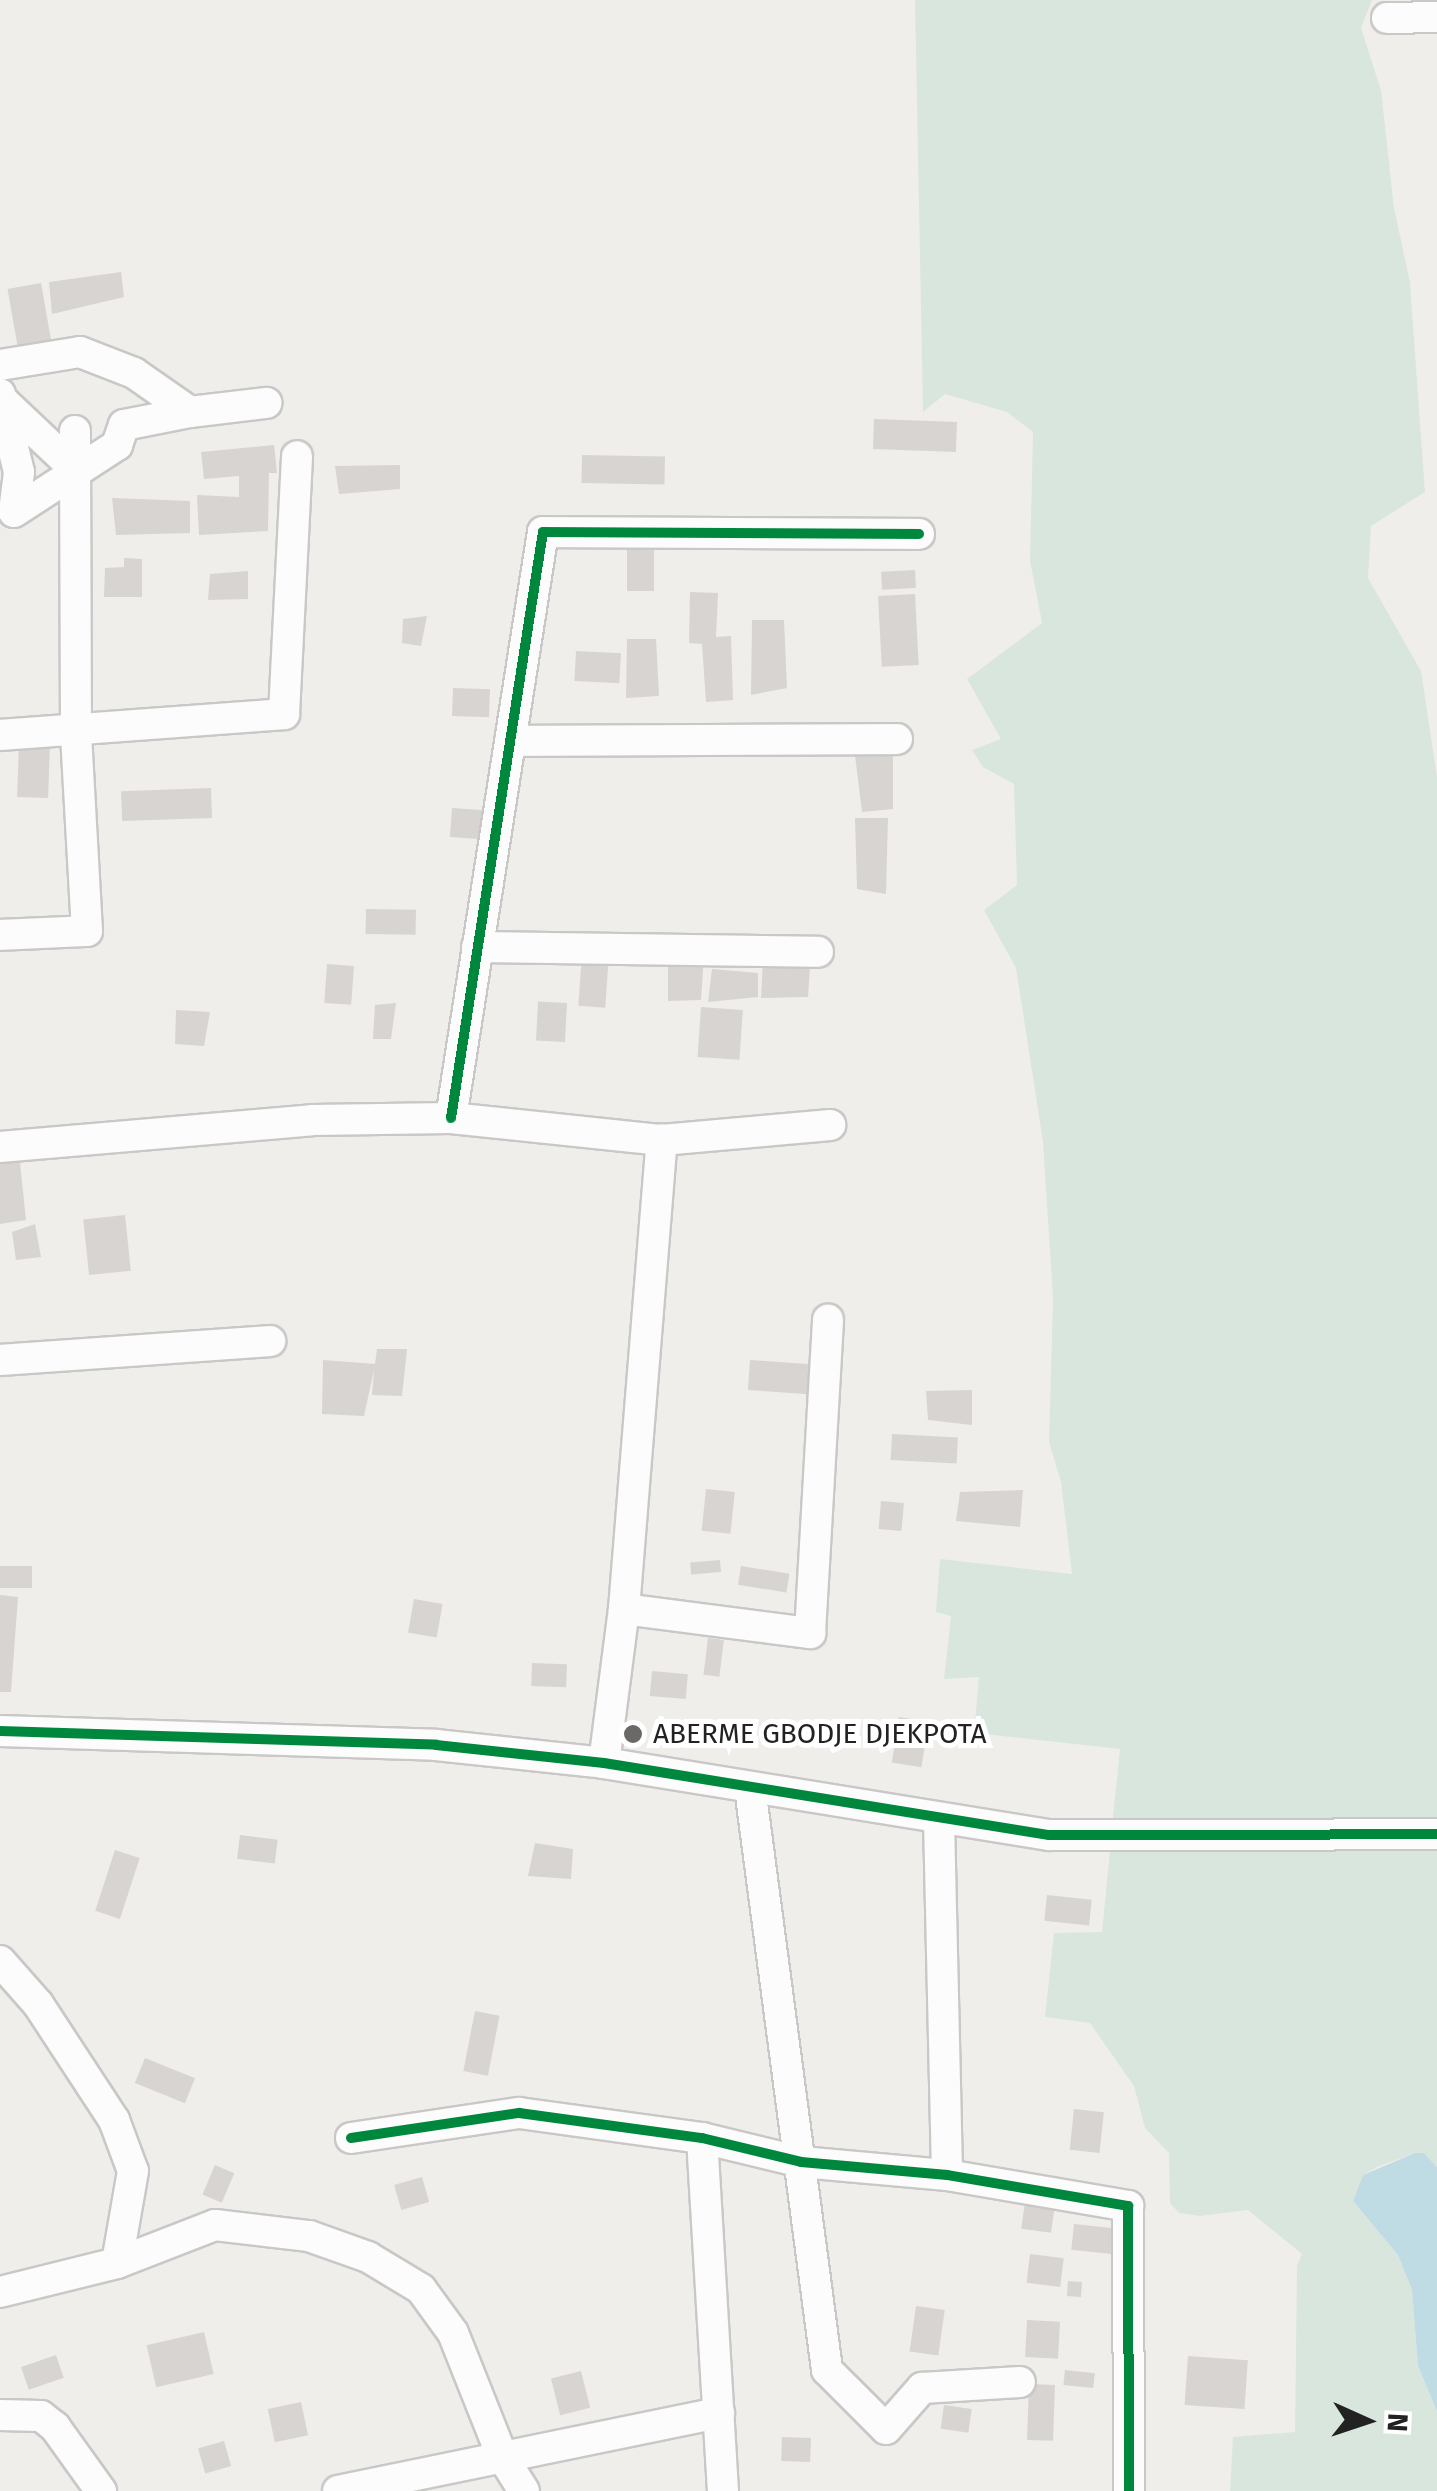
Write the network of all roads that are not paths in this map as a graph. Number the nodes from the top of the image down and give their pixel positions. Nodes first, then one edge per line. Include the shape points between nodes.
1 (1387, 18) dead end
2 (1437, 18) edge
3 (0, 365) edge
4 (2, 398) edge
5 (266, 403) dead end
6 (190, 412) junction
7 (75, 431) dead end
8 (297, 456) dead end
9 (75, 470) junction
10 (7, 515) edge
11 (919, 534) dead end
12 (76, 732) junction
13 (0, 735) edge
14 (897, 739) dead end
15 (510, 741) junction
16 (0, 934) edge
17 (478, 947) junction
18 (818, 952) dead end
19 (450, 1118) junction
20 (830, 1125) dead end
21 (662, 1140) junction
22 (0, 1147) edge
23 (828, 1320) dead end
24 (270, 1341) dead end
25 (0, 1360) edge
26 (624, 1609) junction
27 (0, 1731) edge
28 (604, 1763) junction
29 (750, 1788) junction
30 (939, 1820) junction
31 (1437, 1834) edge
32 (0, 1961) edge
33 (351, 2138) dead end
34 (702, 2138) junction
35 (801, 2162) junction
36 (946, 2175) junction
37 (117, 2263) junction
38 (0, 2292) edge
39 (1020, 2382) dead end
40 (719, 2413) junction
41 (0, 2415) edge
42 (502, 2456) junction
43 (101, 2491) edge
44 (338, 2491) edge
45 (524, 2491) edge
46 (724, 2491) edge
47 (1129, 2491) edge

1 - 2 street
3 - 6 street via 80,352 134,373
4 - 9 street
4 - 10 street via 19,472
5 - 6 street
6 - 9 street via 124,425 117,445
7 - 9 street
8 - 12 street via 284,714
9 - 10 street
9 - 12 street
11 - 15 street via 542,532
12 - 13 street
12 - 16 street via 87,931
14 - 15 street
15 - 17 street
17 - 18 street
17 - 19 street
19 - 21 street
19 - 22 street via 312,1120
20 - 21 street
21 - 26 street
23 - 26 street via 810,1633
24 - 25 street
26 - 28 street
27 - 28 street via 323,1738
28 - 29 street
29 - 30 street
29 - 35 street
30 - 31 street via 1106,1838
30 - 36 street
32 - 37 street via 38,2004 114,2120 133,2171
33 - 34 street via 520,2112
34 - 35 street
34 - 40 street
35 - 36 street
35 - 39 street via 828,2370 886,2429 922,2388
36 - 47 street via 1128,2206
37 - 38 street
37 - 42 street via 216,2225 309,2236 368,2257 421,2289 453,2333
40 - 42 street
40 - 46 street
41 - 43 street via 41,2416
42 - 44 street
42 - 45 street

